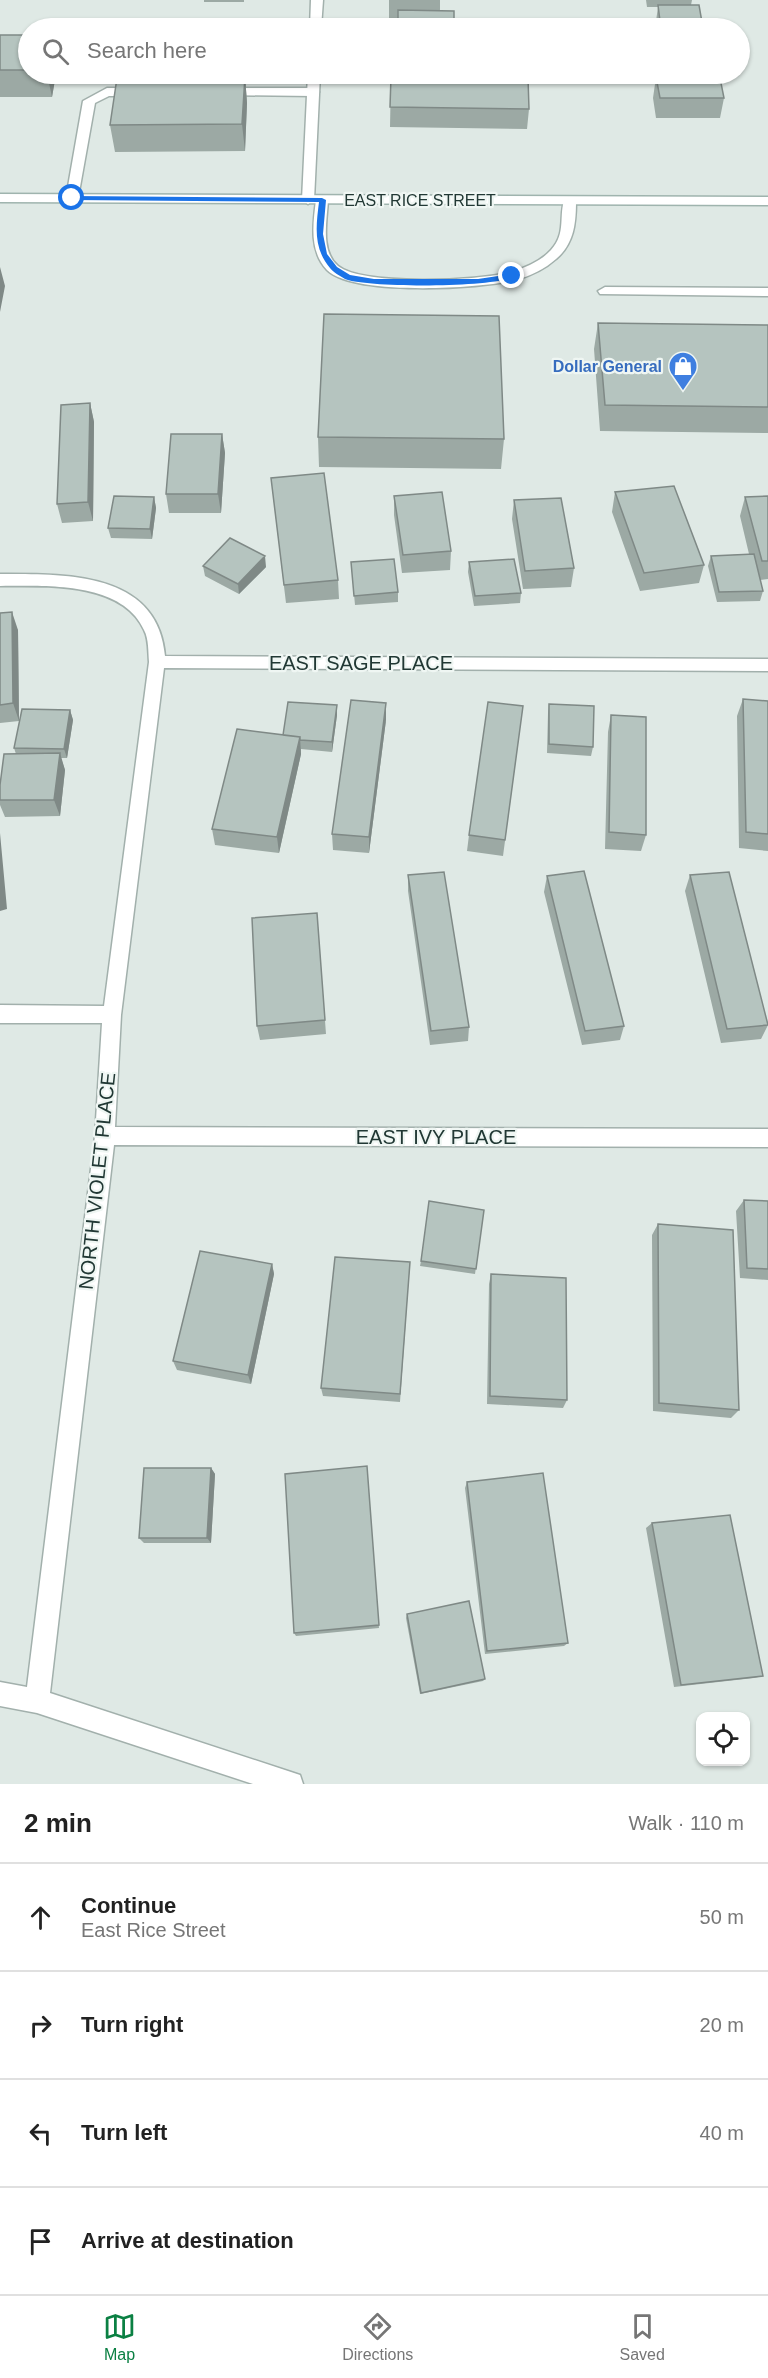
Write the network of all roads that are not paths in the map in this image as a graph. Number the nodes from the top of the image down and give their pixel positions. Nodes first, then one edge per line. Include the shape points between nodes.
1 (317, 0) edge
2 (316, 18) edge
3 (313, 84) edge
4 (153, 92) edge
5 (210, 92) edge
6 (313, 92) junction
7 (0, 198) edge
8 (72, 198) junction
9 (315, 200) junction
10 (570, 201) junction
11 (768, 201) edge
12 (605, 291) dead end
13 (768, 292) edge
14 (0, 580) edge
15 (157, 662) junction
16 (768, 665) edge
17 (0, 1014) edge
18 (112, 1015) junction
19 (105, 1136) junction
20 (768, 1138) edge
21 (0, 1694) edge
22 (37, 1701) junction
23 (291, 1784) edge

1 - 2 street
3 - 6 street
4 - 8 street via 106,92 89,101
5 - 6 street
6 - 9 street
7 - 8 street, EAST RICE STREET
8 - 9 street, EAST RICE STREET
9 - 10 street, EAST RICE STREET
9 - 10 street via 323,254 348,277 374,282 478,281 512,276 535,267 549,259 568,234
10 - 11 street, EAST RICE STREET
12 - 13 street
14 - 15 street via 68,580 95,586 132,603 152,627
15 - 16 street, EAST SAGE PLACE
15 - 18 street, NORTH VIOLET PLACE
17 - 18 street
18 - 19 street, NORTH VIOLET PLACE
19 - 20 street, EAST IVY PLACE
19 - 22 street, NORTH VIOLET PLACE
21 - 22 street
22 - 23 street

